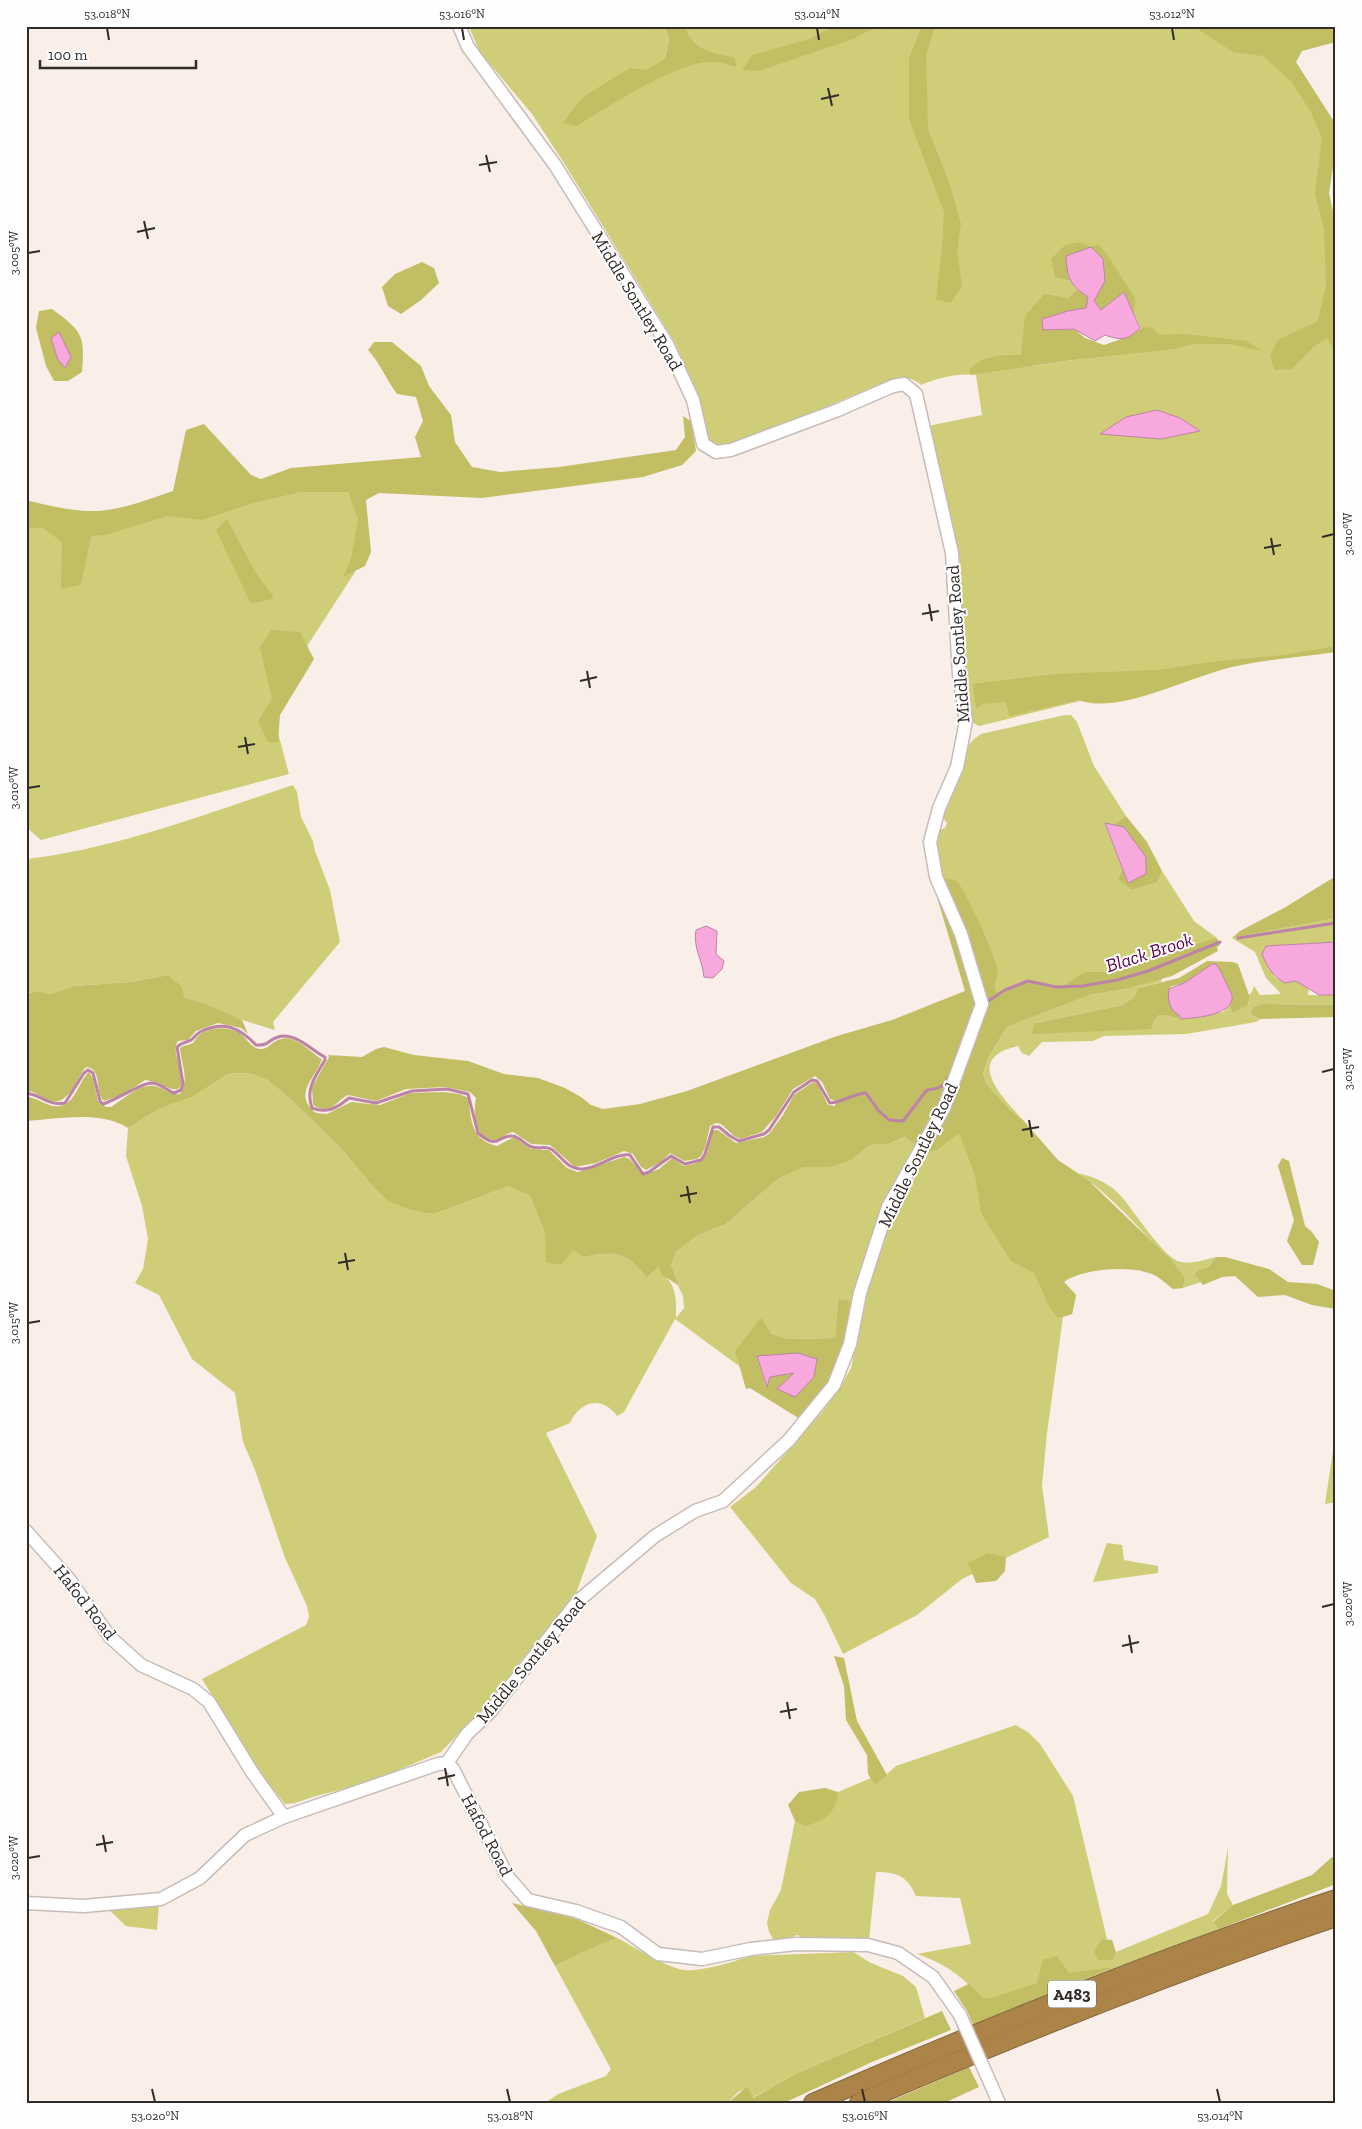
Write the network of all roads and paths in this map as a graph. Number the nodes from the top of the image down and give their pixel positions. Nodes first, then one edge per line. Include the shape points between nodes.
1 (459, 26) edge
2 (26, 1530) edge
3 (447, 1763) junction
4 (284, 1817) junction
5 (1336, 1899) edge
6 (26, 1903) edge
7 (1336, 1917) edge
8 (813, 2103) edge
9 (859, 2103) edge
10 (999, 2103) edge

1 - 3 street, Middle Sontley Road via 468,47 555,165 667,344 693,400 703,444 716,452 730,450 893,386 904,384 916,394 952,553 959,675 966,721 957,767 939,808 930,842 936,877 961,934 982,1004 944,1108 888,1207 860,1293 850,1344 834,1385 789,1440 723,1501 695,1511 655,1536 578,1601
2 - 4 street, Hafod Road via 69,1579 110,1637 141,1665 192,1689 209,1702
3 - 4 street
3 - 10 street, Hafod Road, bridge via 508,1877 528,1900 576,1911 622,1927 658,1954 702,1959 796,1944 868,1945 898,1953 933,1977 960,2015
4 - 6 street via 245,1835 200,1878 161,1899 84,1906
5 - 8 highway, A483 via 1086,1988
7 - 9 highway, A483 via 1132,1990

